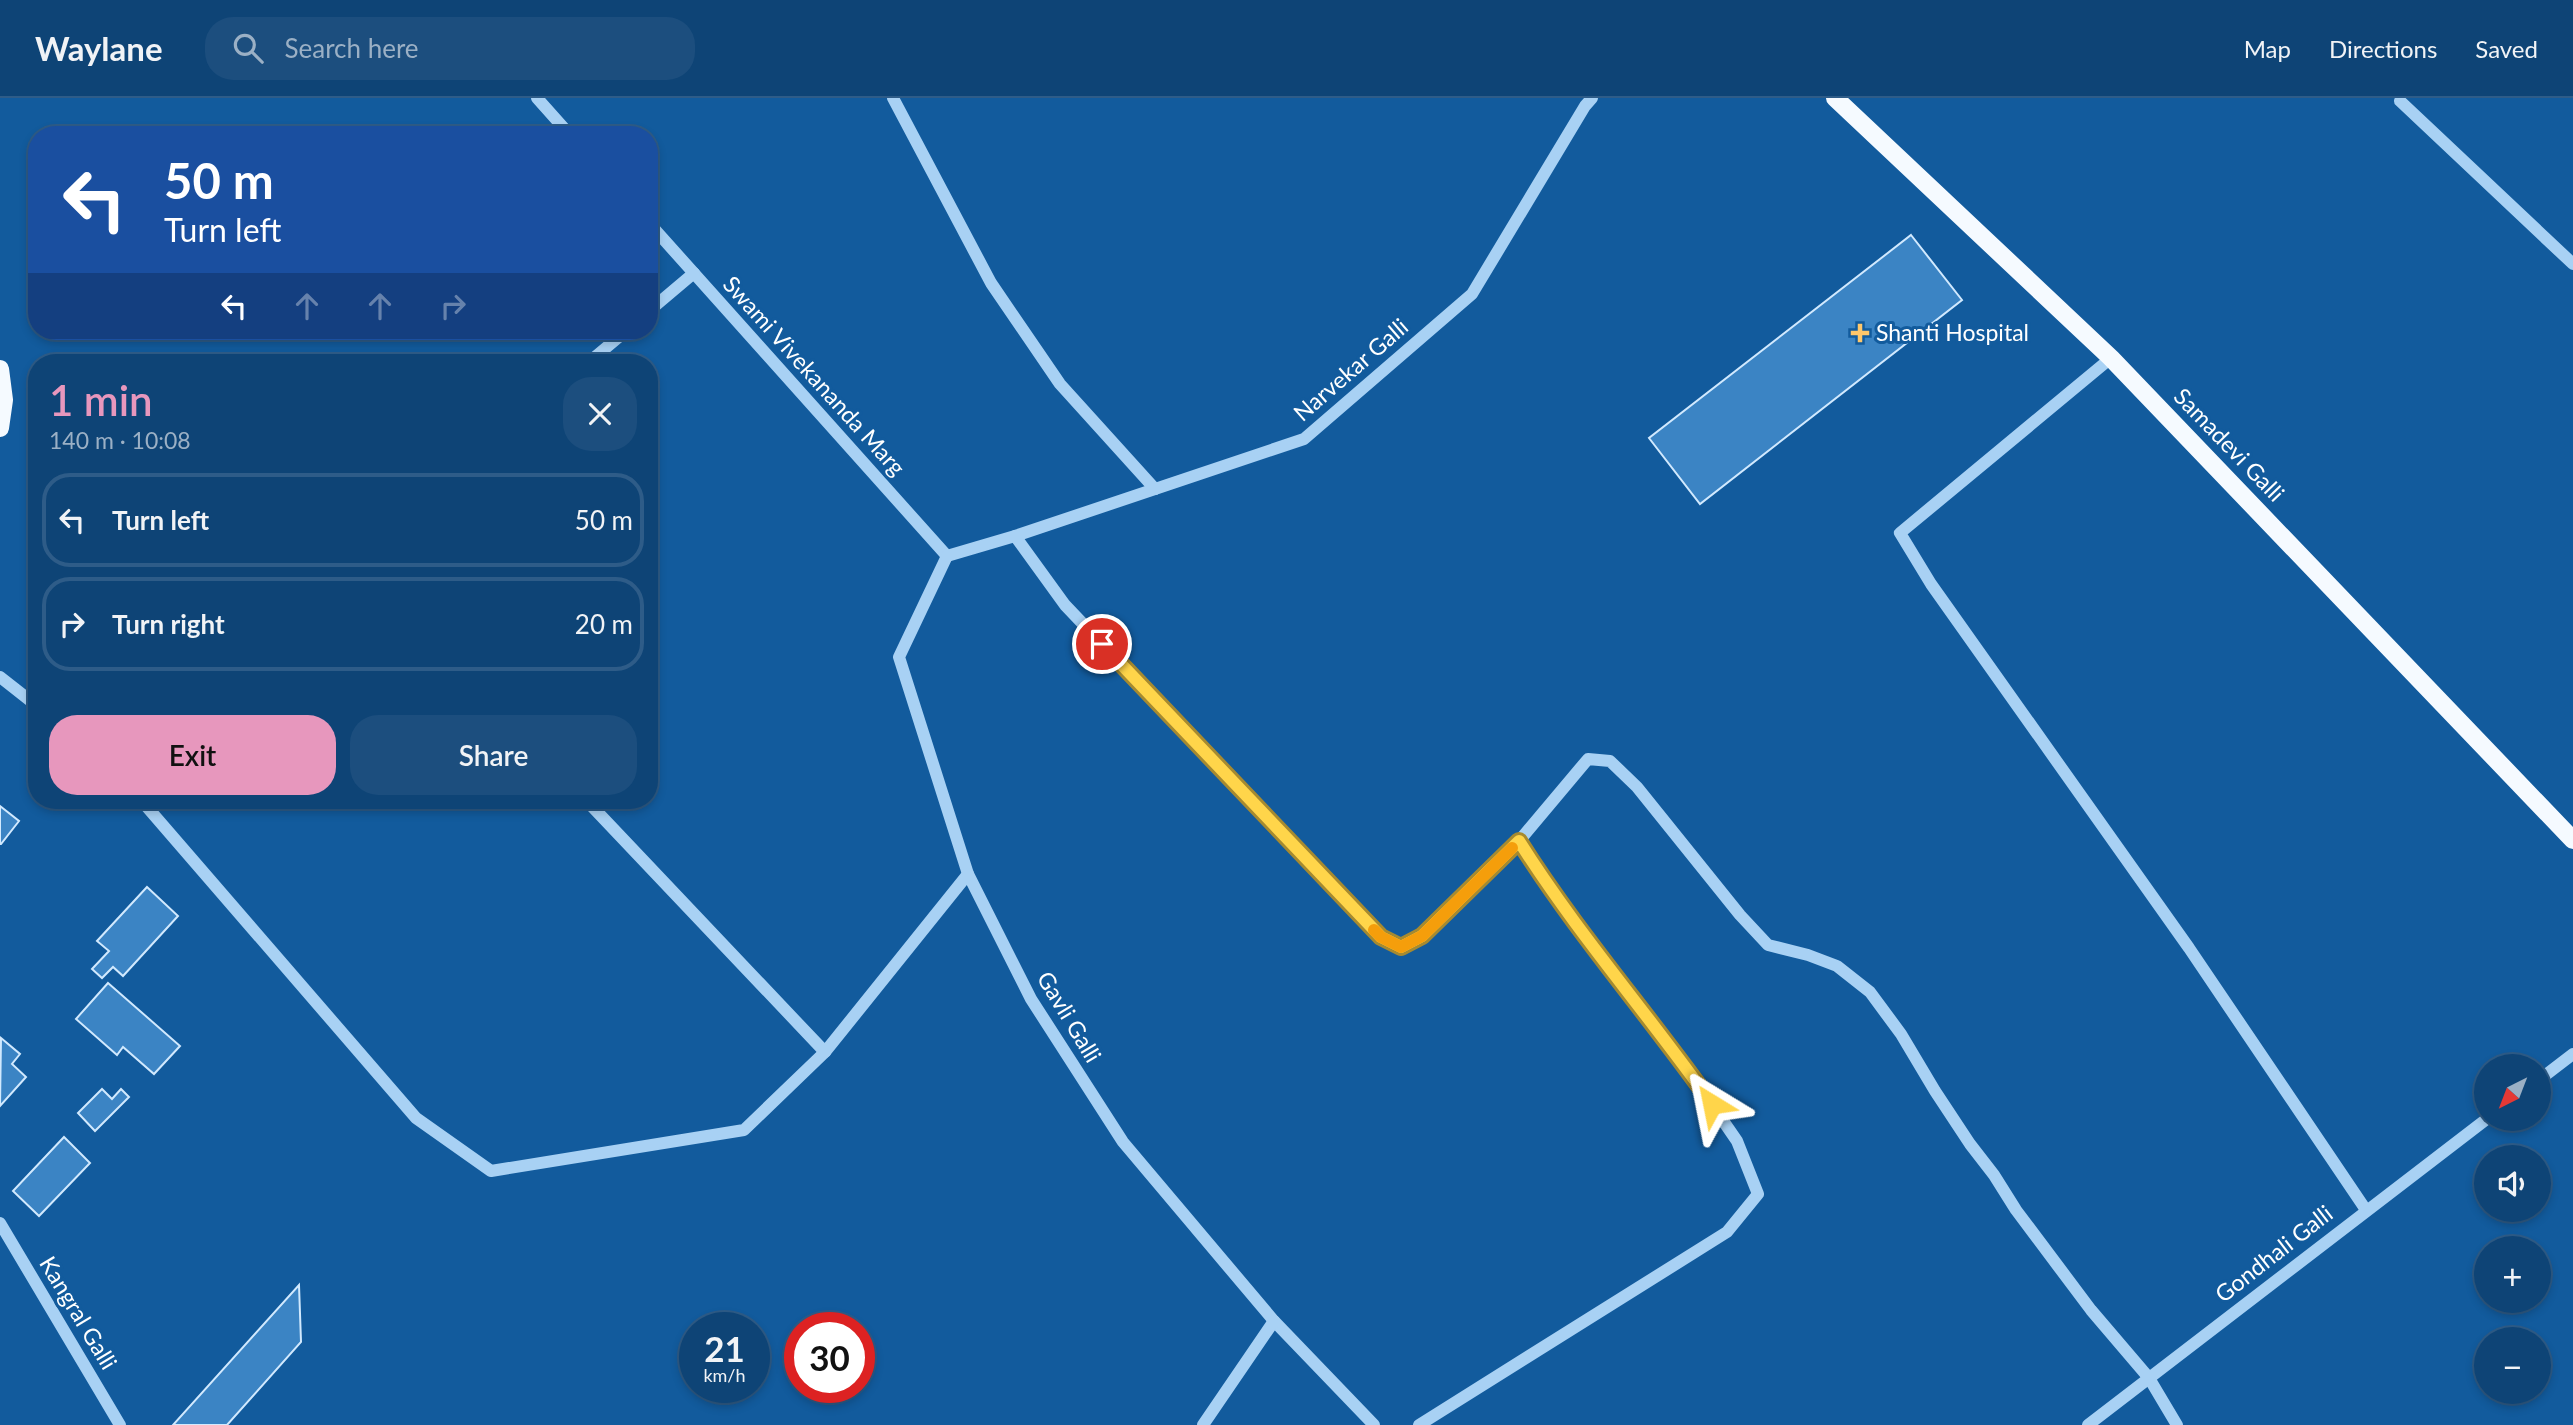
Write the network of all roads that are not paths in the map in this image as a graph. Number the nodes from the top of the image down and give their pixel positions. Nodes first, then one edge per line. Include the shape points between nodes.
1 (537, 98) edge
2 (893, 98) edge
3 (1592, 98) edge
4 (1835, 98) edge
5 (2400, 101) dead end
6 (562, 126) edge
7 (658, 233) edge
8 (2573, 264) edge
9 (694, 273) junction
10 (658, 303) edge
11 (615, 340) edge
12 (599, 354) edge
13 (2111, 358) junction
14 (0, 369) edge
15 (0, 428) edge
16 (1155, 489) junction
17 (1015, 536) junction
18 (947, 556) junction
19 (0, 677) edge
20 (28, 699) edge
21 (149, 809) edge
22 (595, 809) edge
23 (2573, 840) edge
24 (1519, 841) junction
25 (968, 874) junction
26 (825, 1052) junction
27 (2573, 1054) edge
28 (2552, 1070) edge
29 (2474, 1129) edge
30 (2366, 1210) junction
31 (0, 1223) edge
32 (1275, 1321) junction
33 (2149, 1378) junction
34 (120, 1425) edge
35 (1203, 1425) edge
36 (1374, 1425) edge
37 (1419, 1425) edge
38 (2088, 1425) edge
39 (2177, 1425) edge

1 - 6 street
2 - 16 street via 991,283 1060,384
3 - 16 street, Narvekar Galli via 1472,294 1304,439
4 - 13 main road, Samadevi Galli
5 - 8 street
7 - 9 street, Swami Vivekananda Marg
9 - 10 street
9 - 18 street, Swami Vivekananda Marg
11 - 12 street
13 - 23 main road, Samadevi Galli
13 - 30 street via 1900,533
14 - 15 main road via 4,400
16 - 17 street, Narvekar Galli
17 - 18 street, Narvekar Galli
17 - 24 street via 1065,605 1381,937 1401,947 1422,936
18 - 25 street, Gavli Galli via 899,657
19 - 20 street
21 - 26 street via 416,1118 491,1171 744,1130
22 - 26 street
24 - 33 street via 1588,759 1610,761 1637,787 1768,946 1838,966 1870,992 2016,1210
24 - 37 street via 1553,894 1673,1048 1737,1141 1758,1194 1727,1232
25 - 26 street
25 - 32 street, Gavli Galli via 1031,999 1123,1142
27 - 28 street
29 - 30 street, Gondhali Galli
30 - 33 street, Gondhali Galli
31 - 34 street, Kangral Galli
32 - 35 street
32 - 36 street, Gavli Galli
33 - 38 street, Gondhali Galli
33 - 39 street

